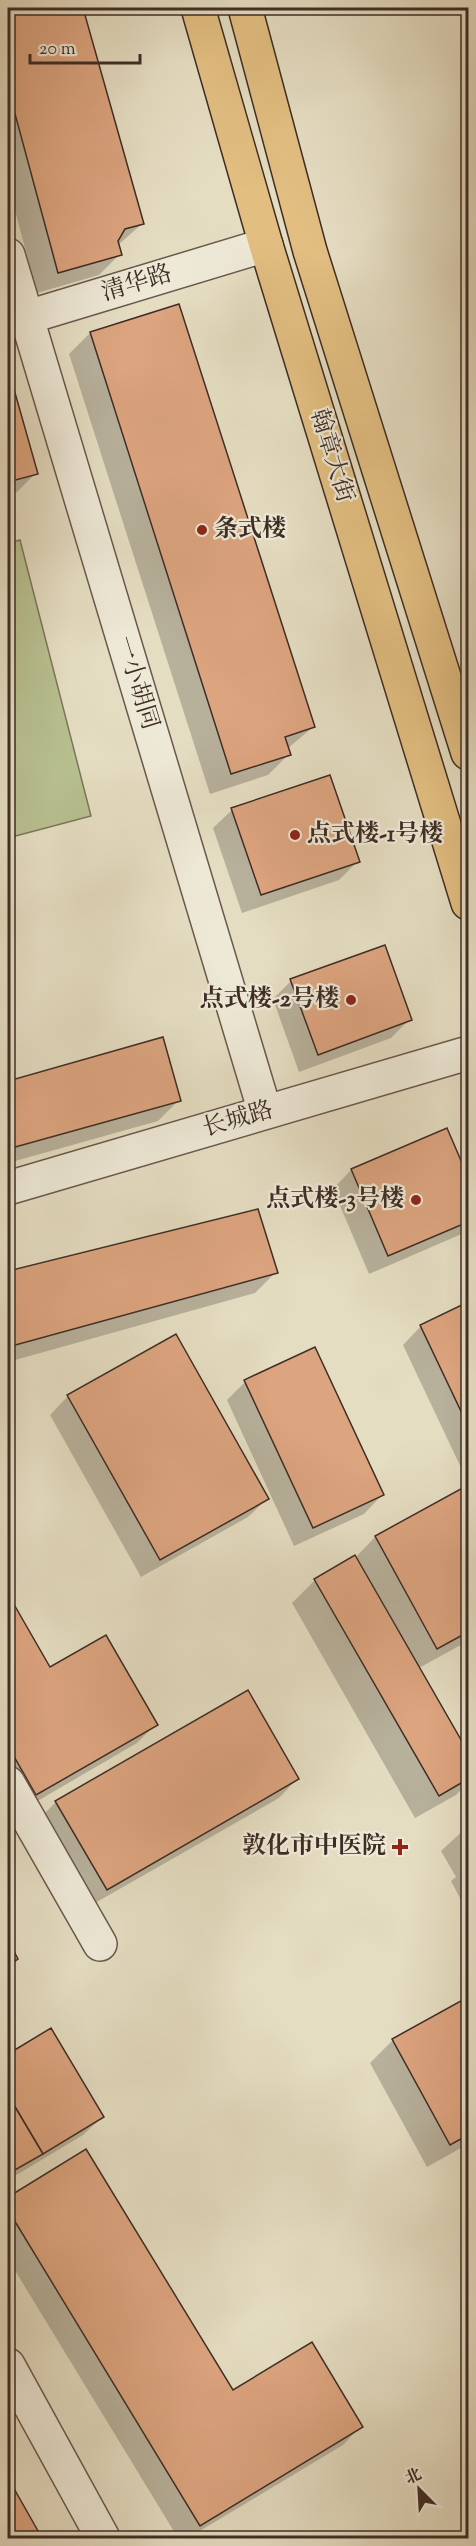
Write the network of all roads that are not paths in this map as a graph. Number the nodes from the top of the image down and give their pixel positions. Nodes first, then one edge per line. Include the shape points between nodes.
1 (198, 8) edge
2 (245, 8) edge
3 (266, 245) junction
4 (8, 255) edge
5 (17, 320) edge
6 (468, 753) edge
7 (468, 903) edge
8 (468, 1053) edge
9 (266, 1112) junction
10 (8, 1188) edge
11 (8, 1783) edge
12 (100, 1944) dead end
13 (8, 2365) edge
14 (104, 2538) edge

1 - 3 main road, 翰章大街
2 - 6 main road, 翰章大街 via 310,251
3 - 5 street, 清华路
3 - 7 main road, 翰章大街
4 - 5 street, 一小胡同
5 - 9 street, 一小胡同
8 - 9 street, 长城路
9 - 10 street, 长城路
11 - 12 street
13 - 14 street

